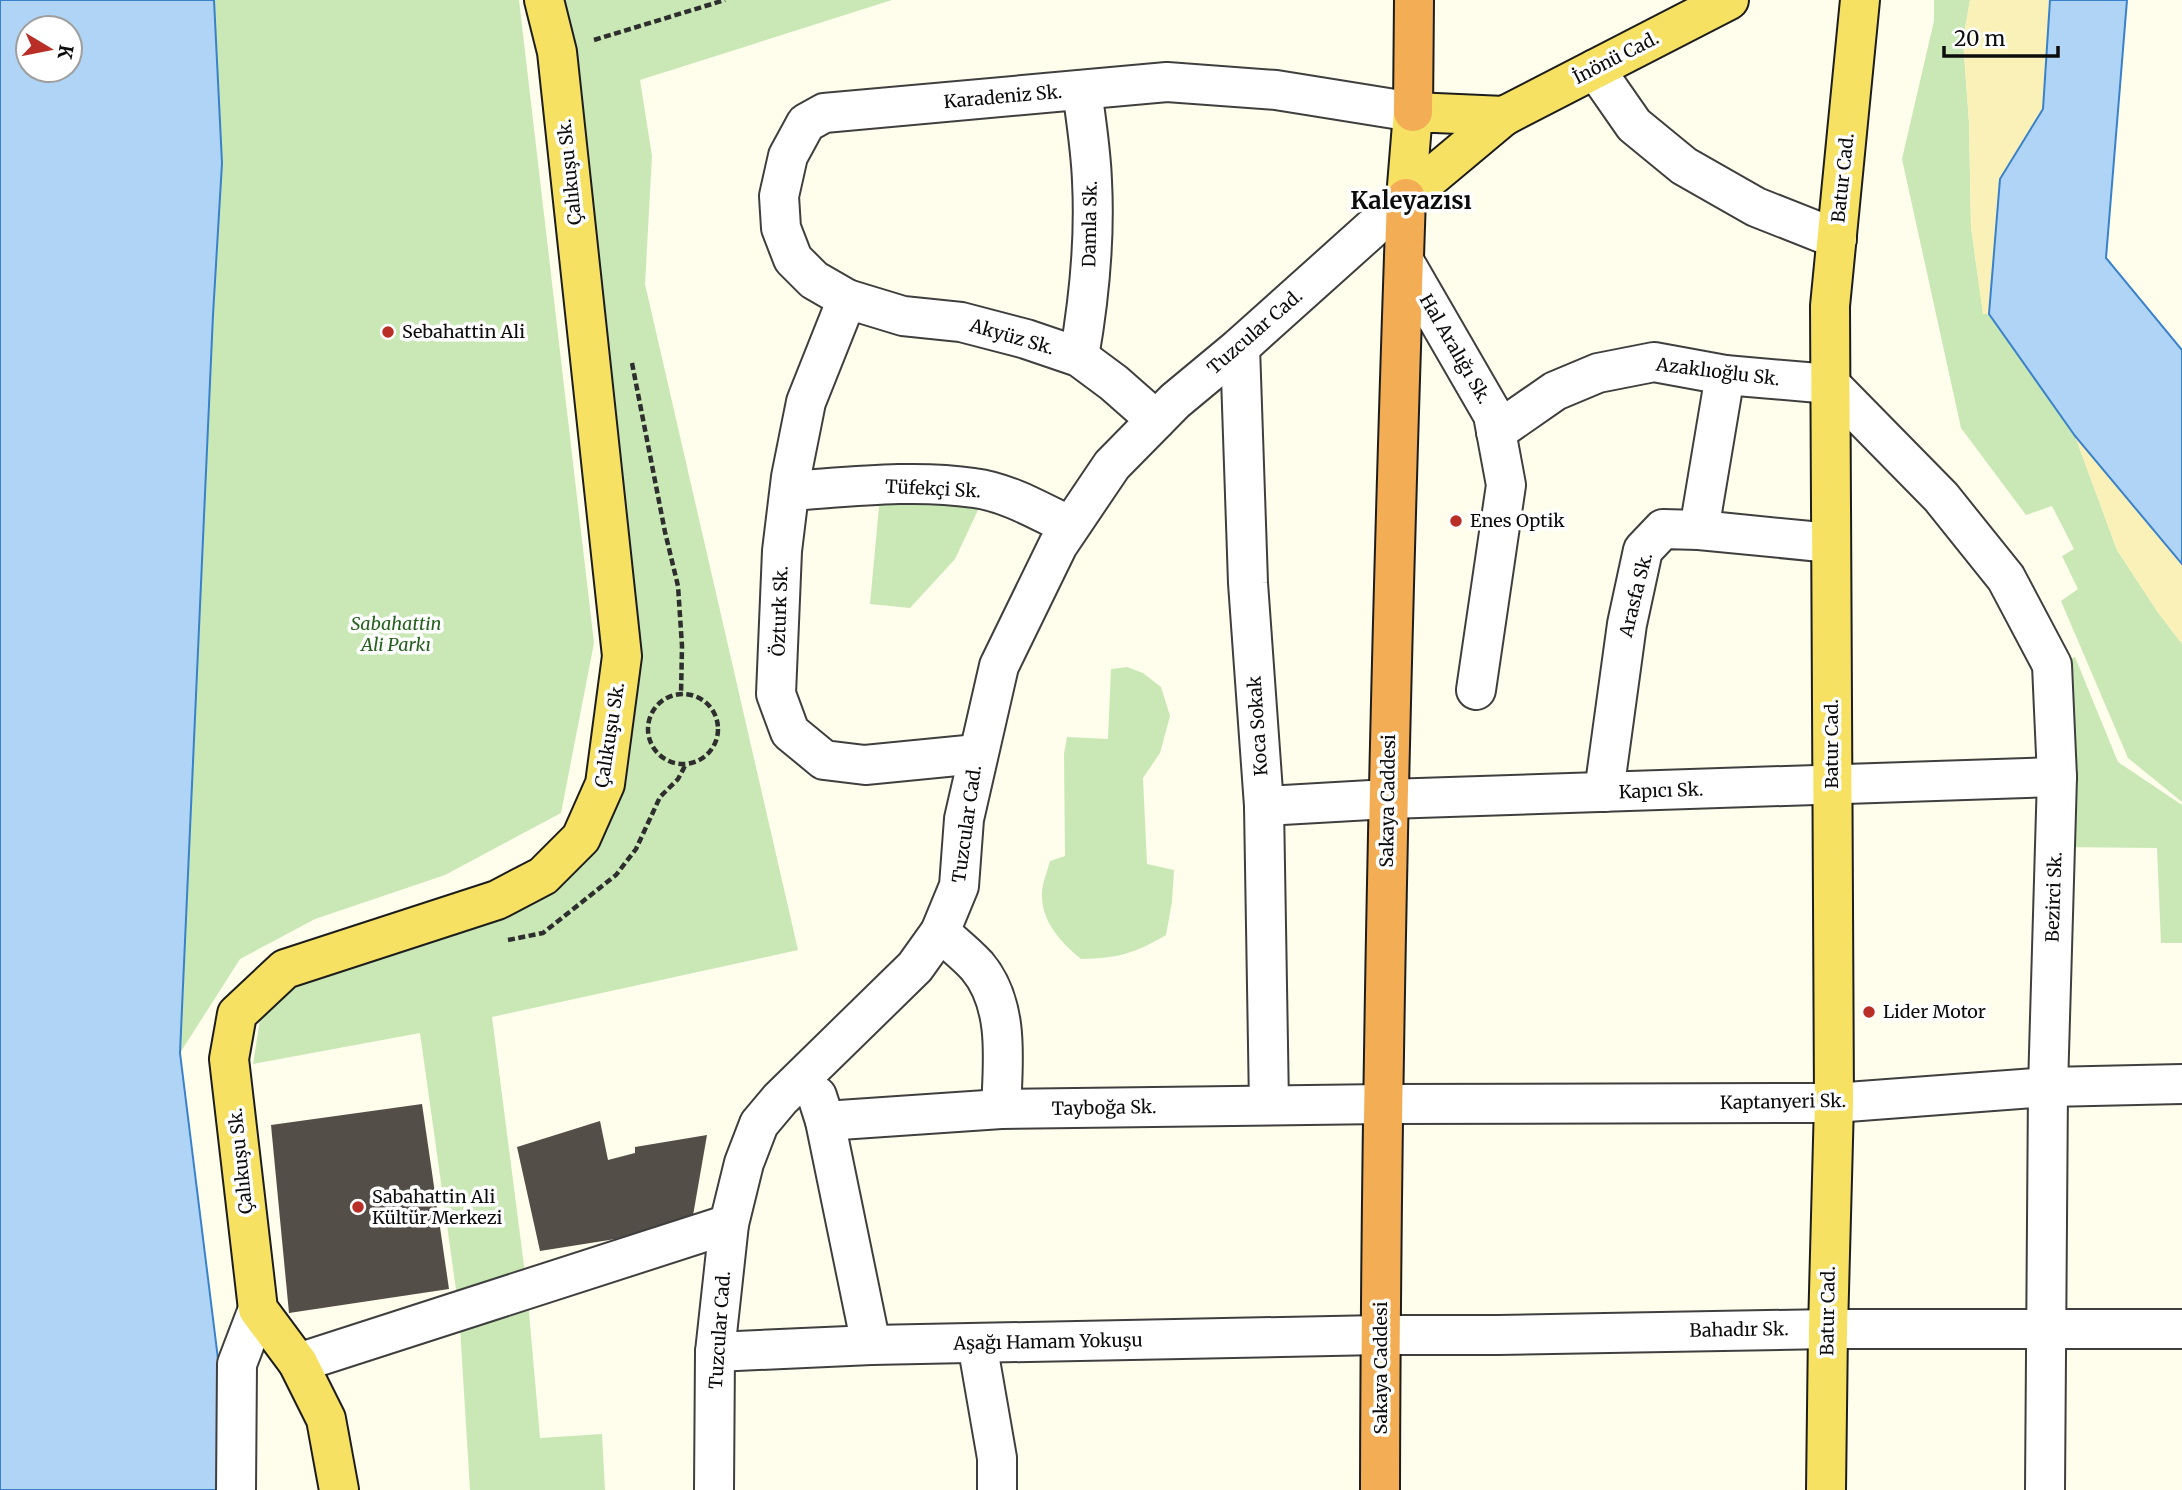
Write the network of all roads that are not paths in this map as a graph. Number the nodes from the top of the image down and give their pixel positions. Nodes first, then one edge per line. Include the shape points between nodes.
1 (544, 0) edge
2 (1414, 0) edge
3 (1729, 0) edge
4 (1860, 0) edge
5 (1595, 69) junction
6 (1082, 90) junction
7 (1413, 112) junction
8 (1504, 116) junction
9 (1406, 198) junction
10 (1837, 239) junction
11 (1404, 261) junction
12 (847, 299) junction
13 (1240, 347) junction
14 (1079, 357) junction
15 (1724, 375) junction
16 (1830, 384) junction
17 (1156, 420) junction
18 (1496, 432) junction
19 (790, 491) junction
20 (1070, 526) junction
21 (1699, 530) junction
22 (1831, 543) junction
23 (1476, 690) dead end
24 (977, 754) junction
25 (2057, 777) junction
26 (1833, 785) junction
27 (1604, 792) junction
28 (1388, 799) junction
29 (1264, 806) junction
30 (940, 932) junction
31 (809, 1071) junction
32 (2182, 1084) edge
33 (2048, 1087) junction
34 (1833, 1103) junction
35 (1384, 1104) junction
36 (1269, 1105) junction
37 (1001, 1110) junction
38 (825, 1121) junction
39 (729, 1224) junction
40 (258, 1309) junction
41 (1828, 1329) junction
42 (2182, 1329) edge
43 (2045, 1330) junction
44 (1380, 1335) junction
45 (977, 1343) junction
46 (871, 1345) junction
47 (715, 1352) junction
48 (298, 1363) junction
49 (236, 1490) edge
50 (340, 1490) edge
51 (714, 1490) edge
52 (997, 1490) edge
53 (1380, 1490) edge
54 (1826, 1490) edge
55 (2045, 1490) edge

1 - 40 main road, Çalıkuşu Sk. via 557,51 622,656 606,784 580,838 543,876 497,900 285,969 237,1014 229,1059
2 - 7 highway
3 - 5 main road, İnönü Cad.
4 - 10 main road, Batur Cad.
5 - 8 main road, İnönü Cad.
5 - 10 street via 1634,125 1685,166 1756,207
6 - 7 street, Karadeniz Sk. via 1167,82 1276,90
6 - 12 street, Karadeniz Sk. via 824,113 807,123 788,156 779,196 781,229 793,259 814,280
6 - 14 street, Damla Sk. via 1092,195 1091,264
7 - 8 main road, İnönü Cad.
7 - 9 main road, Sakaya Caddesi
8 - 9 main road, İnönü Cad.
9 - 11 highway, Sakaya Caddesi
9 - 13 street, Tuzcular Cad.
10 - 16 main road, Batur Cad. via 1830,306
11 - 18 street, Hal Aralığı Sk. via 1493,415
11 - 28 highway, Sakaya Caddesi
12 - 14 street, Akyüz Sk. via 903,316 961,322
12 - 19 street, Özturk Sk. via 806,402
13 - 17 street, Tuzcular Cad.
13 - 29 street, Koca Sokak via 1248,583
14 - 17 street, Akyüz Sk.
15 - 16 street, Azaklıoğlu Sk.
15 - 18 street, Azaklıoğlu Sk. via 1654,362 1598,373 1555,391
15 - 21 street
16 - 22 main road, Batur Cad.
16 - 25 street, Bezirci Sk. via 1941,498 2006,578 2052,665
17 - 20 street, Tuzcular Cad. via 1112,465
18 - 23 street, Hal Aralığı Sk. via 1506,485
19 - 20 street, Tüfekçi Sk. via 904,484 976,488 1027,504
19 - 24 street, Özturk Sk. via 782,551 776,694 790,732 824,760 865,765
20 - 24 street, Tuzcular Cad. via 999,666
21 - 22 street, Arasfa Sk.
21 - 27 street, Arasfa Sk. via 1663,528 1643,550 1627,624
22 - 26 main road, Batur Cad.
24 - 30 street, Tuzcular Cad. via 964,819 959,886
25 - 26 street, Kapıcı Sk.
25 - 33 street, Bezirci Sk.
26 - 27 street, Kapıcı Sk.
26 - 34 main road, Batur Cad.
27 - 28 street, Kapıcı Sk.
28 - 29 street, Kapıcı Sk.
28 - 35 highway, Sakaya Caddesi
29 - 36 street, Koca Sokak
30 - 31 street, Tuzcular Cad. via 915,967
30 - 37 street via 978,967 996,1001 1004,1046
31 - 38 street
31 - 39 street, Tuzcular Cad. via 759,1124
32 - 33 street, Kaptanyeri Sk.
33 - 34 street, Kaptanyeri Sk.
33 - 43 street, Bezirci Sk.
34 - 35 street, Kaptanyeri Sk.
34 - 41 main road, Batur Cad.
35 - 36 street, Tayboğa Sk.
35 - 44 highway, Sakaya Caddesi
36 - 37 street, Tayboğa Sk.
37 - 38 street, Tayboğa Sk.
38 - 46 street
39 - 47 street, Tuzcular Cad.
39 - 48 street
40 - 48 main road, Çalıkuşu Sk.
40 - 49 street via 237,1364
41 - 43 street, Bahadır Sk.
41 - 44 street, Bahadır Sk.
41 - 54 main road, Batur Cad.
42 - 43 street, Bahadır Sk.
43 - 55 street, Bezirci Sk.
44 - 45 street, Aşağı Hamam Yokuşu
44 - 53 highway, Sakaya Caddesi
45 - 46 street, Aşağı Hamam Yokuşu
45 - 52 street via 997,1458
46 - 47 street, Aşağı Hamam Yokuşu
47 - 51 street, Tuzcular Cad.
48 - 50 main road, Çalıkuşu Sk. via 326,1419

